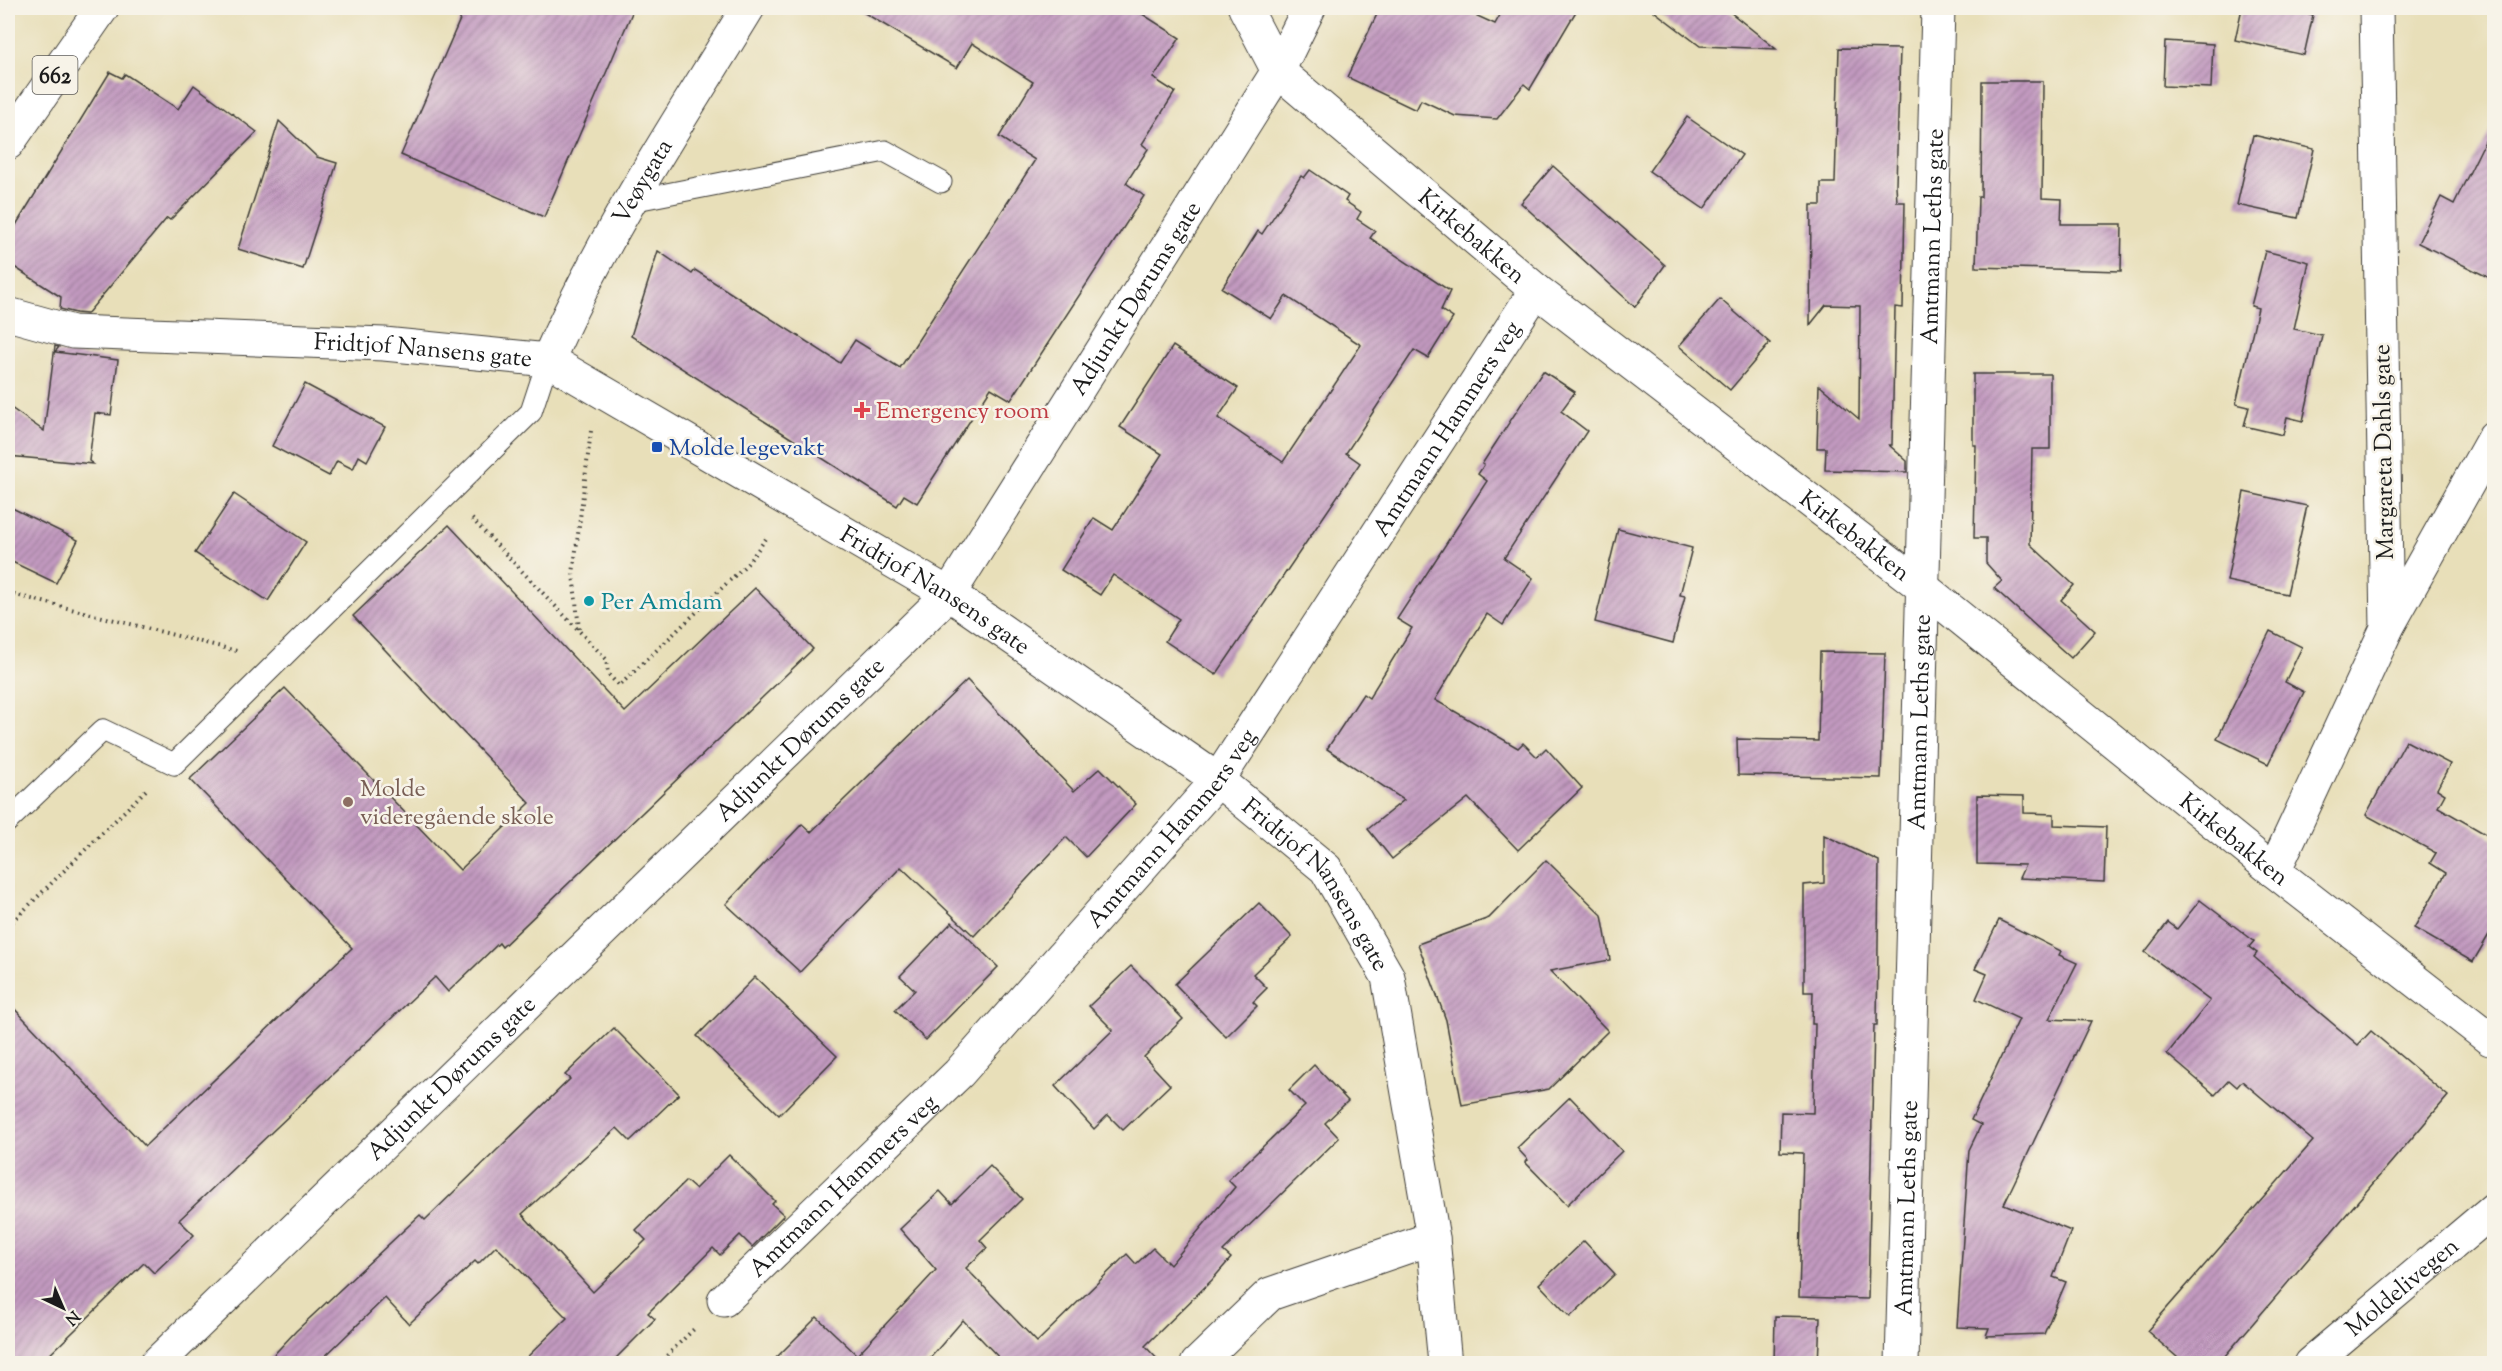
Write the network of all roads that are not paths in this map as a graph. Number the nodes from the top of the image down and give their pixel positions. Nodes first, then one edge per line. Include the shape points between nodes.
1 (102, 8) edge
2 (748, 8) edge
3 (1245, 8) edge
4 (1309, 8) edge
5 (1938, 8) edge
6 (2376, 8) edge
7 (1278, 71) junction
8 (8, 143) edge
9 (941, 182) dead end
10 (631, 201) junction
11 (1536, 290) junction
12 (8, 315) edge
13 (548, 360) junction
14 (2494, 437) edge
15 (1921, 586) junction
16 (949, 594) junction
17 (2387, 628) junction
18 (1218, 780) junction
19 (8, 821) edge
20 (2274, 872) junction
21 (2490, 1039) dead end
22 (2494, 1209) edge
23 (1432, 1238) junction
24 (724, 1300) road end
25 (156, 1364) edge
26 (1197, 1364) edge
27 (1445, 1364) edge
28 (1902, 1364) edge
29 (2310, 1364) edge

1 - 8 street, 662
2 - 10 street, Veøygata
3 - 7 street, Kirkebakken
4 - 7 street, Adjunkt Dørums gate
5 - 15 street, Amtmann Leths gate
6 - 17 street, Margareta Dahls gate
7 - 11 street, Kirkebakken
7 - 16 street, Adjunkt Dørums gate
9 - 10 lane via 885,151
10 - 13 street, Veøygata via 575,300
11 - 15 street, Kirkebakken
11 - 18 street, Amtmann Hammers veg
12 - 13 street, Fridtjof Nansens gate via 73,332 384,344
13 - 16 street, Fridtjof Nansens gate
13 - 19 lane via 531,412 174,764 103,730
14 - 17 street
15 - 20 street, Kirkebakken
15 - 28 street, Amtmann Leths gate
16 - 18 street, Fridtjof Nansens gate
16 - 25 street, Adjunkt Dørums gate
17 - 20 street, Margareta Dahls gate
18 - 23 street, Fridtjof Nansens gate via 1326,869 1388,977
18 - 24 street, Amtmann Hammers veg via 959,1073
20 - 21 street, Kirkebakken
22 - 29 street, Moldelivegen
23 - 26 street via 1270,1294
23 - 27 street, Fridtjof Nansens gate

